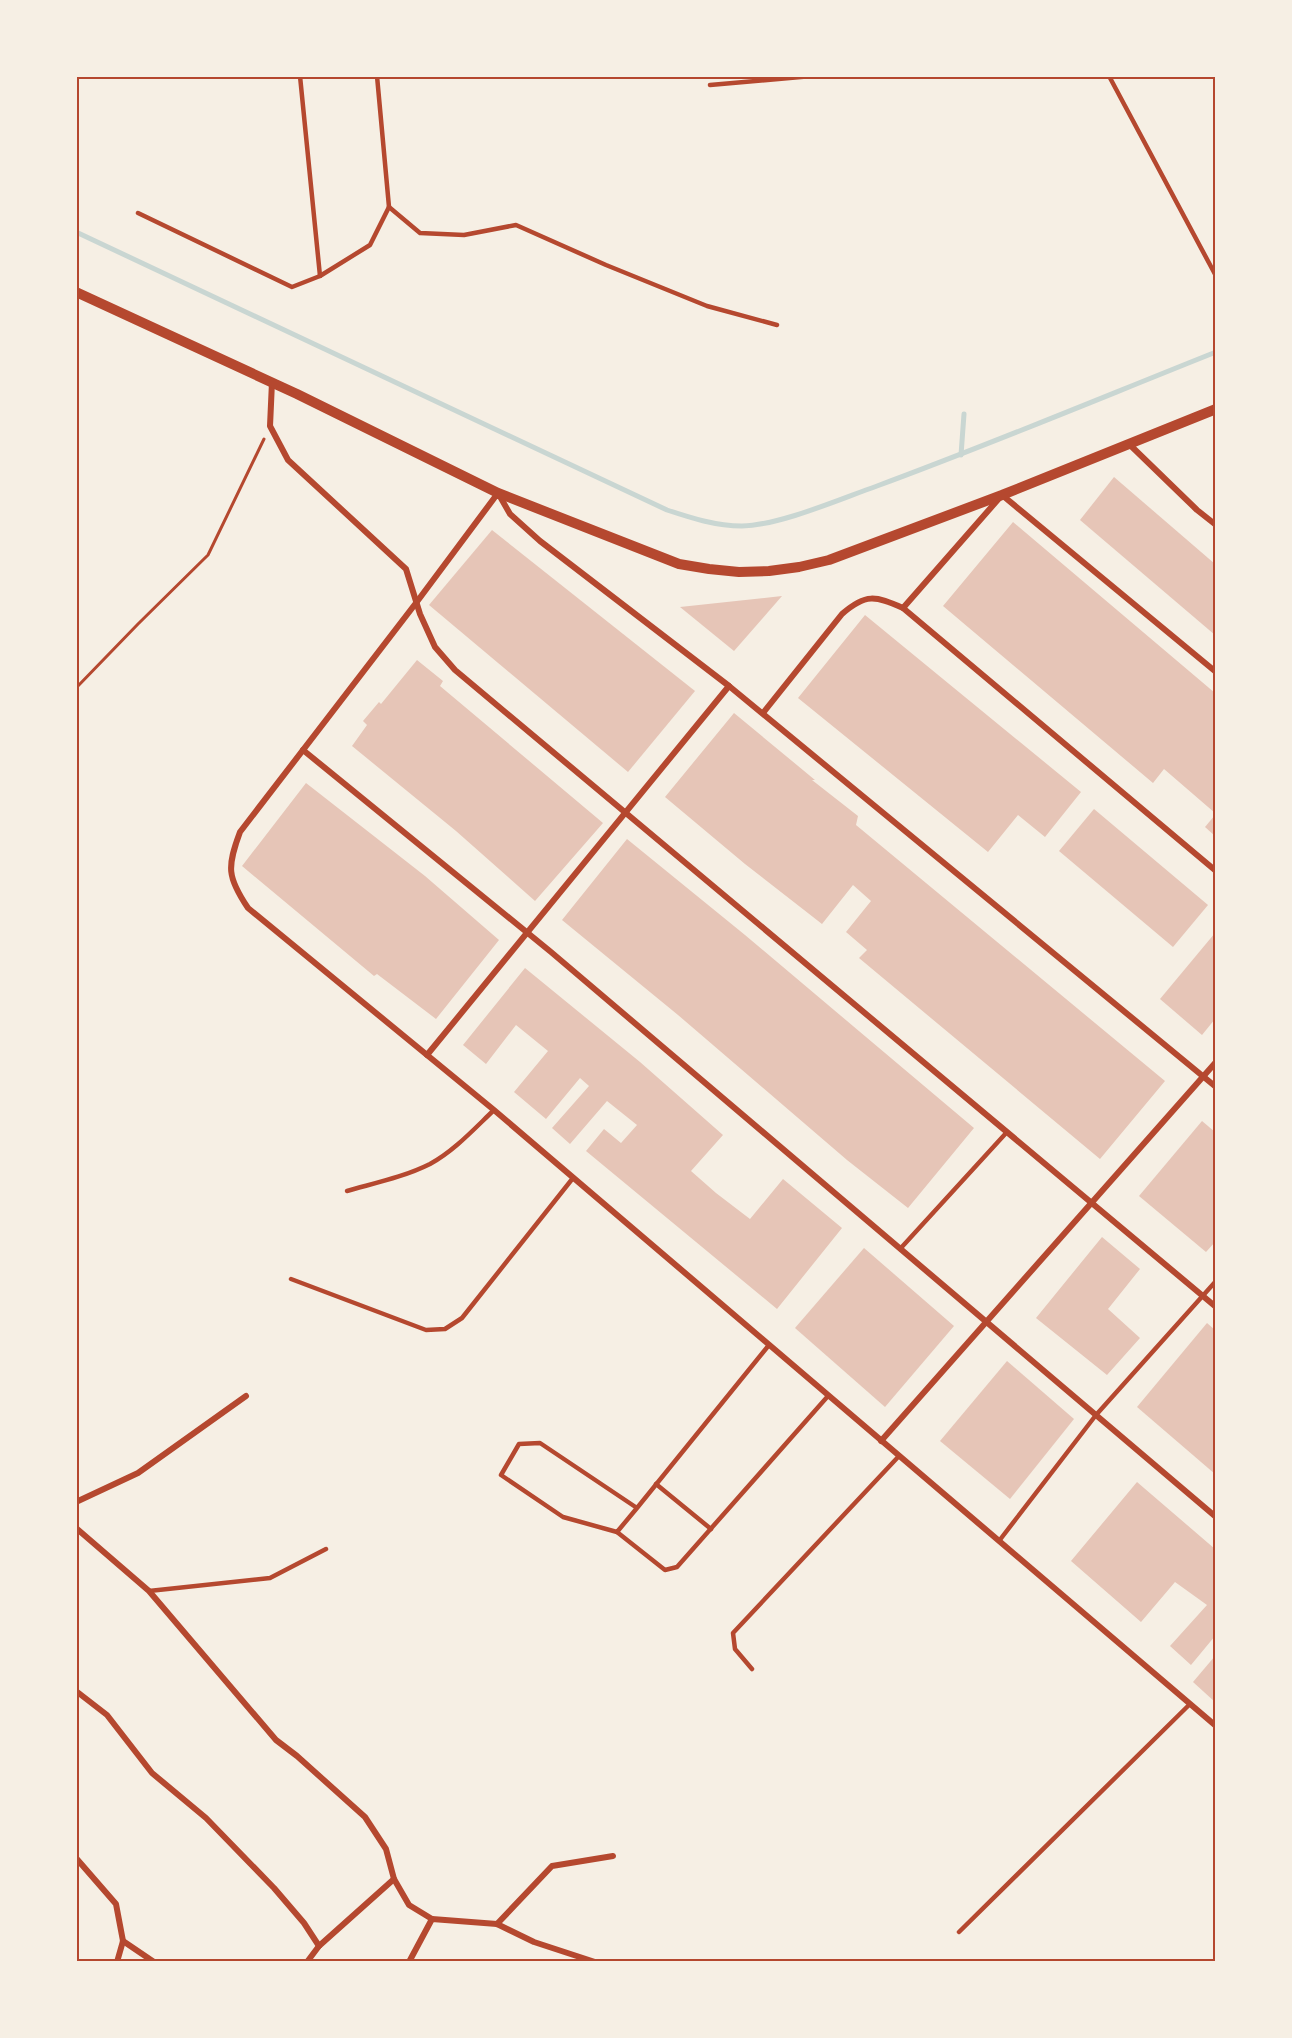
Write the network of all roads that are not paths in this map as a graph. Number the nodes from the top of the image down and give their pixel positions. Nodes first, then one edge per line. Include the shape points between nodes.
1 (300, 76) edge
2 (377, 76) edge
3 (812, 76) edge
4 (1109, 76) edge
5 (710, 86) dead end
6 (389, 207) junction
7 (138, 213) dead end
8 (320, 276) junction
9 (1215, 276) edge
10 (76, 292) edge
11 (777, 325) dead end
12 (272, 382) junction
13 (1215, 409) edge
14 (1130, 444) junction
15 (498, 493) junction
16 (1002, 495) junction
17 (1215, 525) edge
18 (416, 603) junction
19 (903, 608) junction
20 (1215, 672) edge
21 (729, 686) junction
22 (763, 714) junction
23 (303, 750) junction
24 (626, 813) junction
25 (1215, 871) edge
26 (527, 932) junction
27 (427, 1055) junction
28 (1215, 1062) edge
29 (1203, 1077) junction
30 (1215, 1088) edge
31 (494, 1110) junction
32 (1007, 1132) junction
33 (573, 1178) junction
34 (347, 1191) dead end
35 (1092, 1203) junction
36 (900, 1249) junction
37 (291, 1279) dead end
38 (1215, 1281) edge
39 (1202, 1296) junction
40 (1215, 1307) edge
41 (987, 1322) junction
42 (769, 1346) junction
43 (828, 1395) junction
44 (246, 1396) dead end
45 (1096, 1415) junction
46 (881, 1441) junction
47 (899, 1456) junction
48 (656, 1484) junction
49 (76, 1502) edge
50 (637, 1508) junction
51 (1215, 1516) edge
52 (76, 1528) edge
53 (711, 1529) junction
54 (617, 1532) junction
55 (999, 1541) junction
56 (326, 1549) dead end
57 (149, 1591) junction
58 (752, 1669) dead end
59 (76, 1691) edge
60 (1190, 1704) junction
61 (1215, 1726) edge
62 (613, 1856) dead end
63 (76, 1858) edge
64 (394, 1879) junction
65 (432, 1919) junction
66 (497, 1924) junction
67 (959, 1932) dead end
68 (123, 1941) junction
69 (319, 1946) junction
70 (117, 1962) edge
71 (154, 1962) edge
72 (307, 1962) edge
73 (409, 1962) edge
74 (595, 1962) edge

1 - 8 lane
2 - 6 lane
3 - 5 lane
4 - 9 lane
6 - 8 lane via 370,245
6 - 11 lane via 420,233 464,235 516,225 707,306
7 - 8 lane via 292,287
10 - 12 street
12 - 15 street
12 - 18 street via 270,426 288,460 406,569
13 - 14 street
14 - 16 street
14 - 17 street
15 - 16 street via 679,564 739,572 779,570 829,560
15 - 18 street
15 - 21 street via 510,514 540,541
16 - 19 street
16 - 20 street
18 - 23 street
18 - 24 street via 435,647 455,670
19 - 22 street via 869,597 855,603
19 - 25 street
21 - 22 street
21 - 24 street
22 - 29 street
23 - 26 street
23 - 27 street via 240,832 232,853 231,878 248,908
24 - 26 street
24 - 32 street
26 - 27 street
26 - 36 street
27 - 31 street
28 - 29 street
29 - 30 street
29 - 35 street
31 - 33 street
31 - 34 lane via 448,1152 430,1163
32 - 35 street
32 - 36 lane
33 - 37 lane via 462,1318 445,1329 426,1330
33 - 42 street
35 - 39 street
35 - 41 street
36 - 41 street
38 - 39 lane
39 - 40 street
39 - 45 lane
41 - 45 street
41 - 46 street
42 - 43 street
42 - 48 lane
43 - 46 street
43 - 53 lane
44 - 49 street via 138,1473
45 - 51 street
45 - 55 lane
46 - 47 street
47 - 55 street
47 - 58 lane via 733,1633 735,1648
48 - 50 lane
48 - 53 lane
50 - 54 lane
50 - 54 lane via 540,1443 519,1444 501,1475 563,1517
52 - 57 street
53 - 54 lane via 677,1567 665,1570
55 - 60 street
56 - 57 lane via 270,1578
57 - 64 street via 276,1740 365,1817 386,1849
59 - 69 street via 107,1715 152,1773 206,1818 274,1888
60 - 61 street
60 - 67 lane
62 - 66 street via 552,1866
63 - 68 street via 116,1905
64 - 65 street via 409,1905
64 - 69 street
65 - 66 street
65 - 73 street
66 - 74 street via 534,1942
68 - 70 street
68 - 71 street
69 - 72 street

